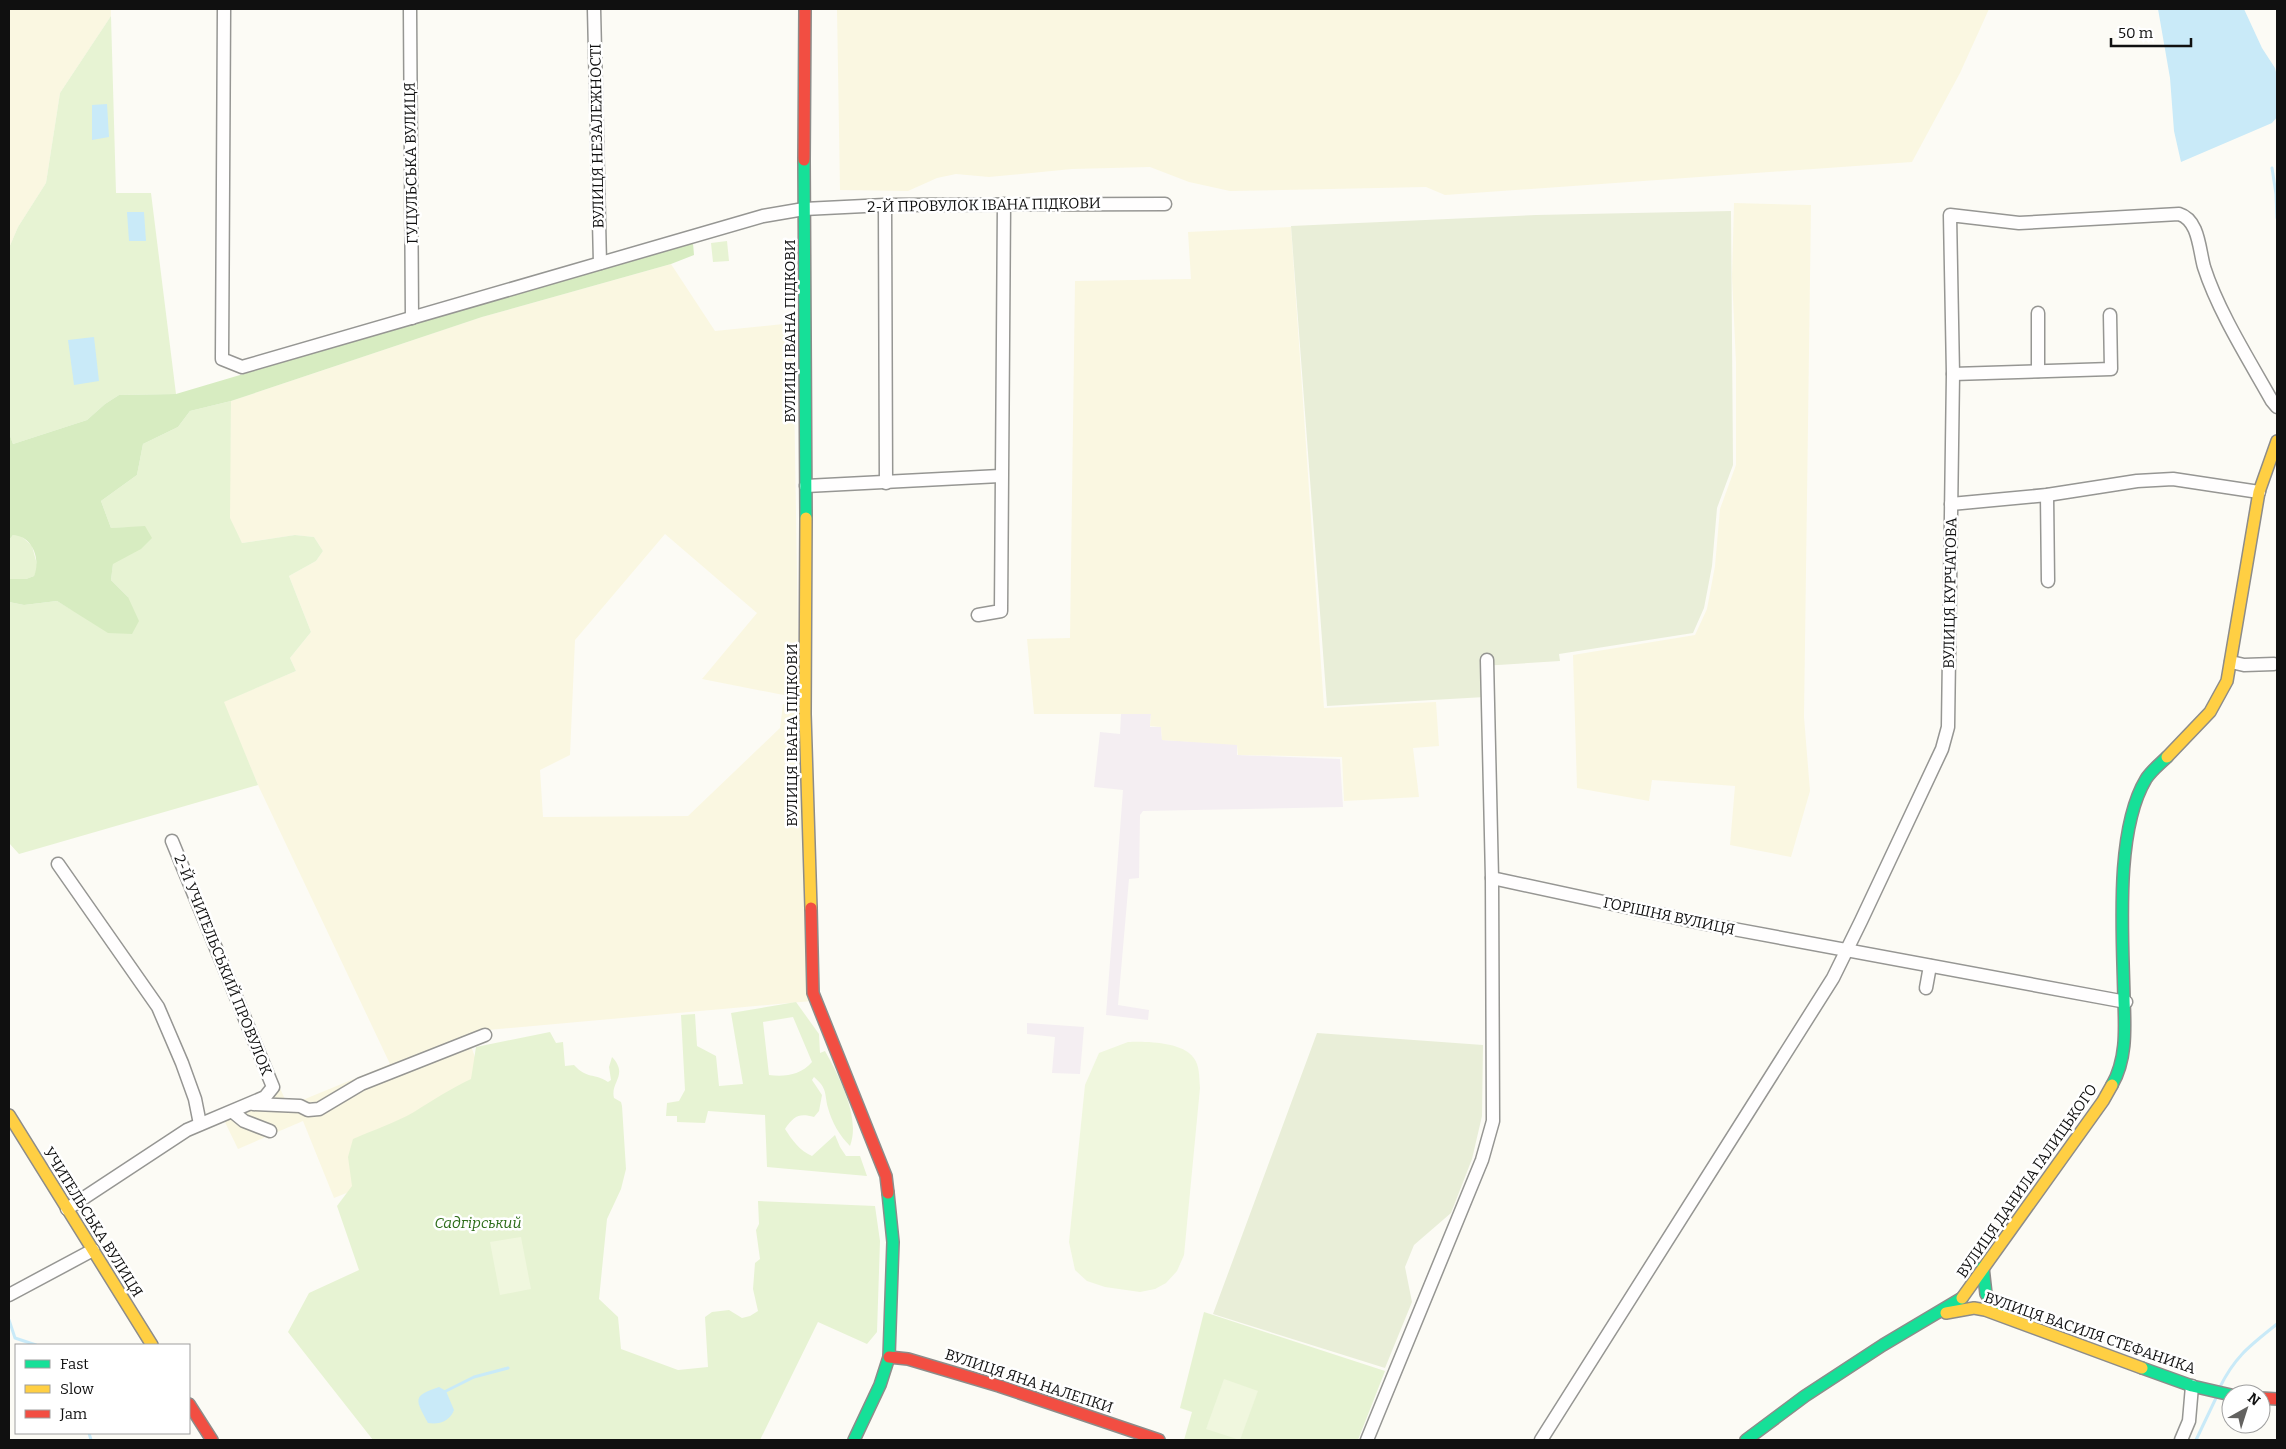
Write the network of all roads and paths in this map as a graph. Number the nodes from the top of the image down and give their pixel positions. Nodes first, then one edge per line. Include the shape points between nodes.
1 (224, 9) edge
2 (410, 9) edge
3 (594, 9) edge
4 (805, 9) edge
5 (1004, 204) junction
6 (1165, 204) dead end
7 (885, 205) junction
8 (804, 209) junction
9 (600, 263) junction
10 (2038, 313) dead end
11 (2110, 315) dead end
12 (412, 318) junction
13 (2038, 371) junction
14 (1952, 374) junction
15 (2277, 407) edge
16 (2277, 441) edge
17 (1000, 476) junction
18 (886, 483) junction
19 (806, 486) junction
20 (2259, 492) junction
21 (2047, 495) junction
22 (1951, 504) junction
23 (2048, 581) dead end
24 (978, 615) dead end
25 (1487, 660) dead end
26 (2231, 662) junction
27 (2274, 664) dead end
28 (172, 841) dead end
29 (58, 864) dead end
30 (1492, 878) junction
31 (1846, 950) junction
32 (1930, 966) junction
33 (1926, 988) dead end
34 (2126, 1002) junction
35 (485, 1035) dead end
36 (250, 1104) junction
37 (233, 1112) junction
38 (9, 1115) edge
39 (200, 1124) junction
40 (270, 1131) dead end
41 (68, 1209) junction
42 (92, 1250) junction
43 (1983, 1267) junction
44 (9, 1295) edge
45 (1938, 1314) junction
46 (2003, 1316) junction
47 (151, 1344) edge
48 (889, 1357) junction
49 (2196, 1387) junction
50 (2221, 1393) edge
51 (190, 1406) edge
52 (212, 1440) edge
53 (854, 1440) edge
54 (1159, 1440) edge
55 (1366, 1440) edge
56 (1541, 1440) edge
57 (1746, 1440) edge
58 (2181, 1440) edge

1 - 12 street, 2-Й ПРОВУЛОК ІВАНА ПІДКОВИ via 222,359 242,367
2 - 12 street, ГУЦУЛЬСЬКА ВУЛИЦЯ
3 - 9 street, ВУЛИЦЯ НЕЗАЛЕЖНОСТІ
4 - 8 street, ВУЛИЦЯ ІВАНА ПІДКОВИ
5 - 6 street, 2-Й ПРОВУЛОК ІВАНА ПІДКОВИ
5 - 7 street, 2-Й ПРОВУЛОК ІВАНА ПІДКОВИ
5 - 17 street
7 - 8 street, 2-Й ПРОВУЛОК ІВАНА ПІДКОВИ
7 - 18 street
8 - 9 street, 2-Й ПРОВУЛОК ІВАНА ПІДКОВИ via 763,216
8 - 19 street, ВУЛИЦЯ ІВАНА ПІДКОВИ
9 - 12 street, 2-Й ПРОВУЛОК ІВАНА ПІДКОВИ
10 - 13 street
11 - 13 street via 2111,369
13 - 14 street
14 - 15 street, ВУЛИЦЯ КУРЧАТОВА via 1950,214 2019,223 2178,214 2191,222 2217,298
14 - 22 street, ВУЛИЦЯ КУРЧАТОВА
16 - 20 street, ВУЛИЦЯ ДАНИЛА ГАЛИЦЬКОГО
17 - 18 street
17 - 24 street via 1000,611
18 - 19 street
19 - 48 street, ВУЛИЦЯ ІВАНА ПІДКОВИ via 805,714 813,993 886,1176 893,1242
20 - 21 street via 2174,479 2137,481
20 - 26 street, ВУЛИЦЯ ДАНИЛА ГАЛИЦЬКОГО
21 - 22 street
21 - 23 street
22 - 31 street, ВУЛИЦЯ КУРЧАТОВА via 1948,727 1938,758
25 - 30 street
26 - 27 street
26 - 34 street, ВУЛИЦЯ ДАНИЛА ГАЛИЦЬКОГО via 2227,681 2210,712 2147,778 2129,822 2122,901
28 - 36 street, 2-Й УЧИТЕЛЬСЬКИЙ ПРОВУЛОК via 273,1087 265,1097
29 - 39 street via 158,1008 195,1099
30 - 31 street, ГОРІШНЯ ВУЛИЦЯ
30 - 55 street via 1493,1121 1482,1160
31 - 32 street, ГОРІШНЯ ВУЛИЦЯ
31 - 56 street, ВУЛИЦЯ КУРЧАТОВА via 1733,1138
32 - 33 street
32 - 34 street, ГОРІШНЯ ВУЛИЦЯ
34 - 43 street, ВУЛИЦЯ ДАНИЛА ГАЛИЦЬКОГО via 2125,1040 2116,1078 2103,1101
35 - 36 street via 361,1084 319,1109
36 - 37 street, 2-Й УЧИТЕЛЬСЬКИЙ ПРОВУЛОК
37 - 39 street, 2-Й УЧИТЕЛЬСЬКИЙ ПРОВУЛОК
37 - 40 street via 250,1124
38 - 41 street, УЧИТЕЛЬСЬКА ВУЛИЦЯ
39 - 41 street, 2-Й УЧИТЕЛЬСЬКИЙ ПРОВУЛОК
41 - 42 street, УЧИТЕЛЬСЬКА ВУЛИЦЯ
42 - 44 street
42 - 47 street, УЧИТЕЛЬСЬКА ВУЛИЦЯ
43 - 45 street, ВУЛИЦЯ ДАНИЛА ГАЛИЦЬКОГО via 1965,1296
43 - 46 street via 1986,1297
45 - 46 street, ВУЛИЦЯ ВАСИЛЯ СТЕФАНИКА via 1974,1308
45 - 57 street, ВУЛИЦЯ ДАНИЛА ГАЛИЦЬКОГО via 1821,1386
46 - 49 street, ВУЛИЦЯ ВАСИЛЯ СТЕФАНИКА
48 - 53 street, ВУЛИЦЯ ІВАНА ПІДКОВИ via 880,1385
48 - 54 street, ВУЛИЦЯ ЯНА НАЛЕПКИ via 908,1359 999,1386
49 - 50 street, ВУЛИЦЯ ВАСИЛЯ СТЕФАНИКА
49 - 58 street via 2189,1421
51 - 52 street

